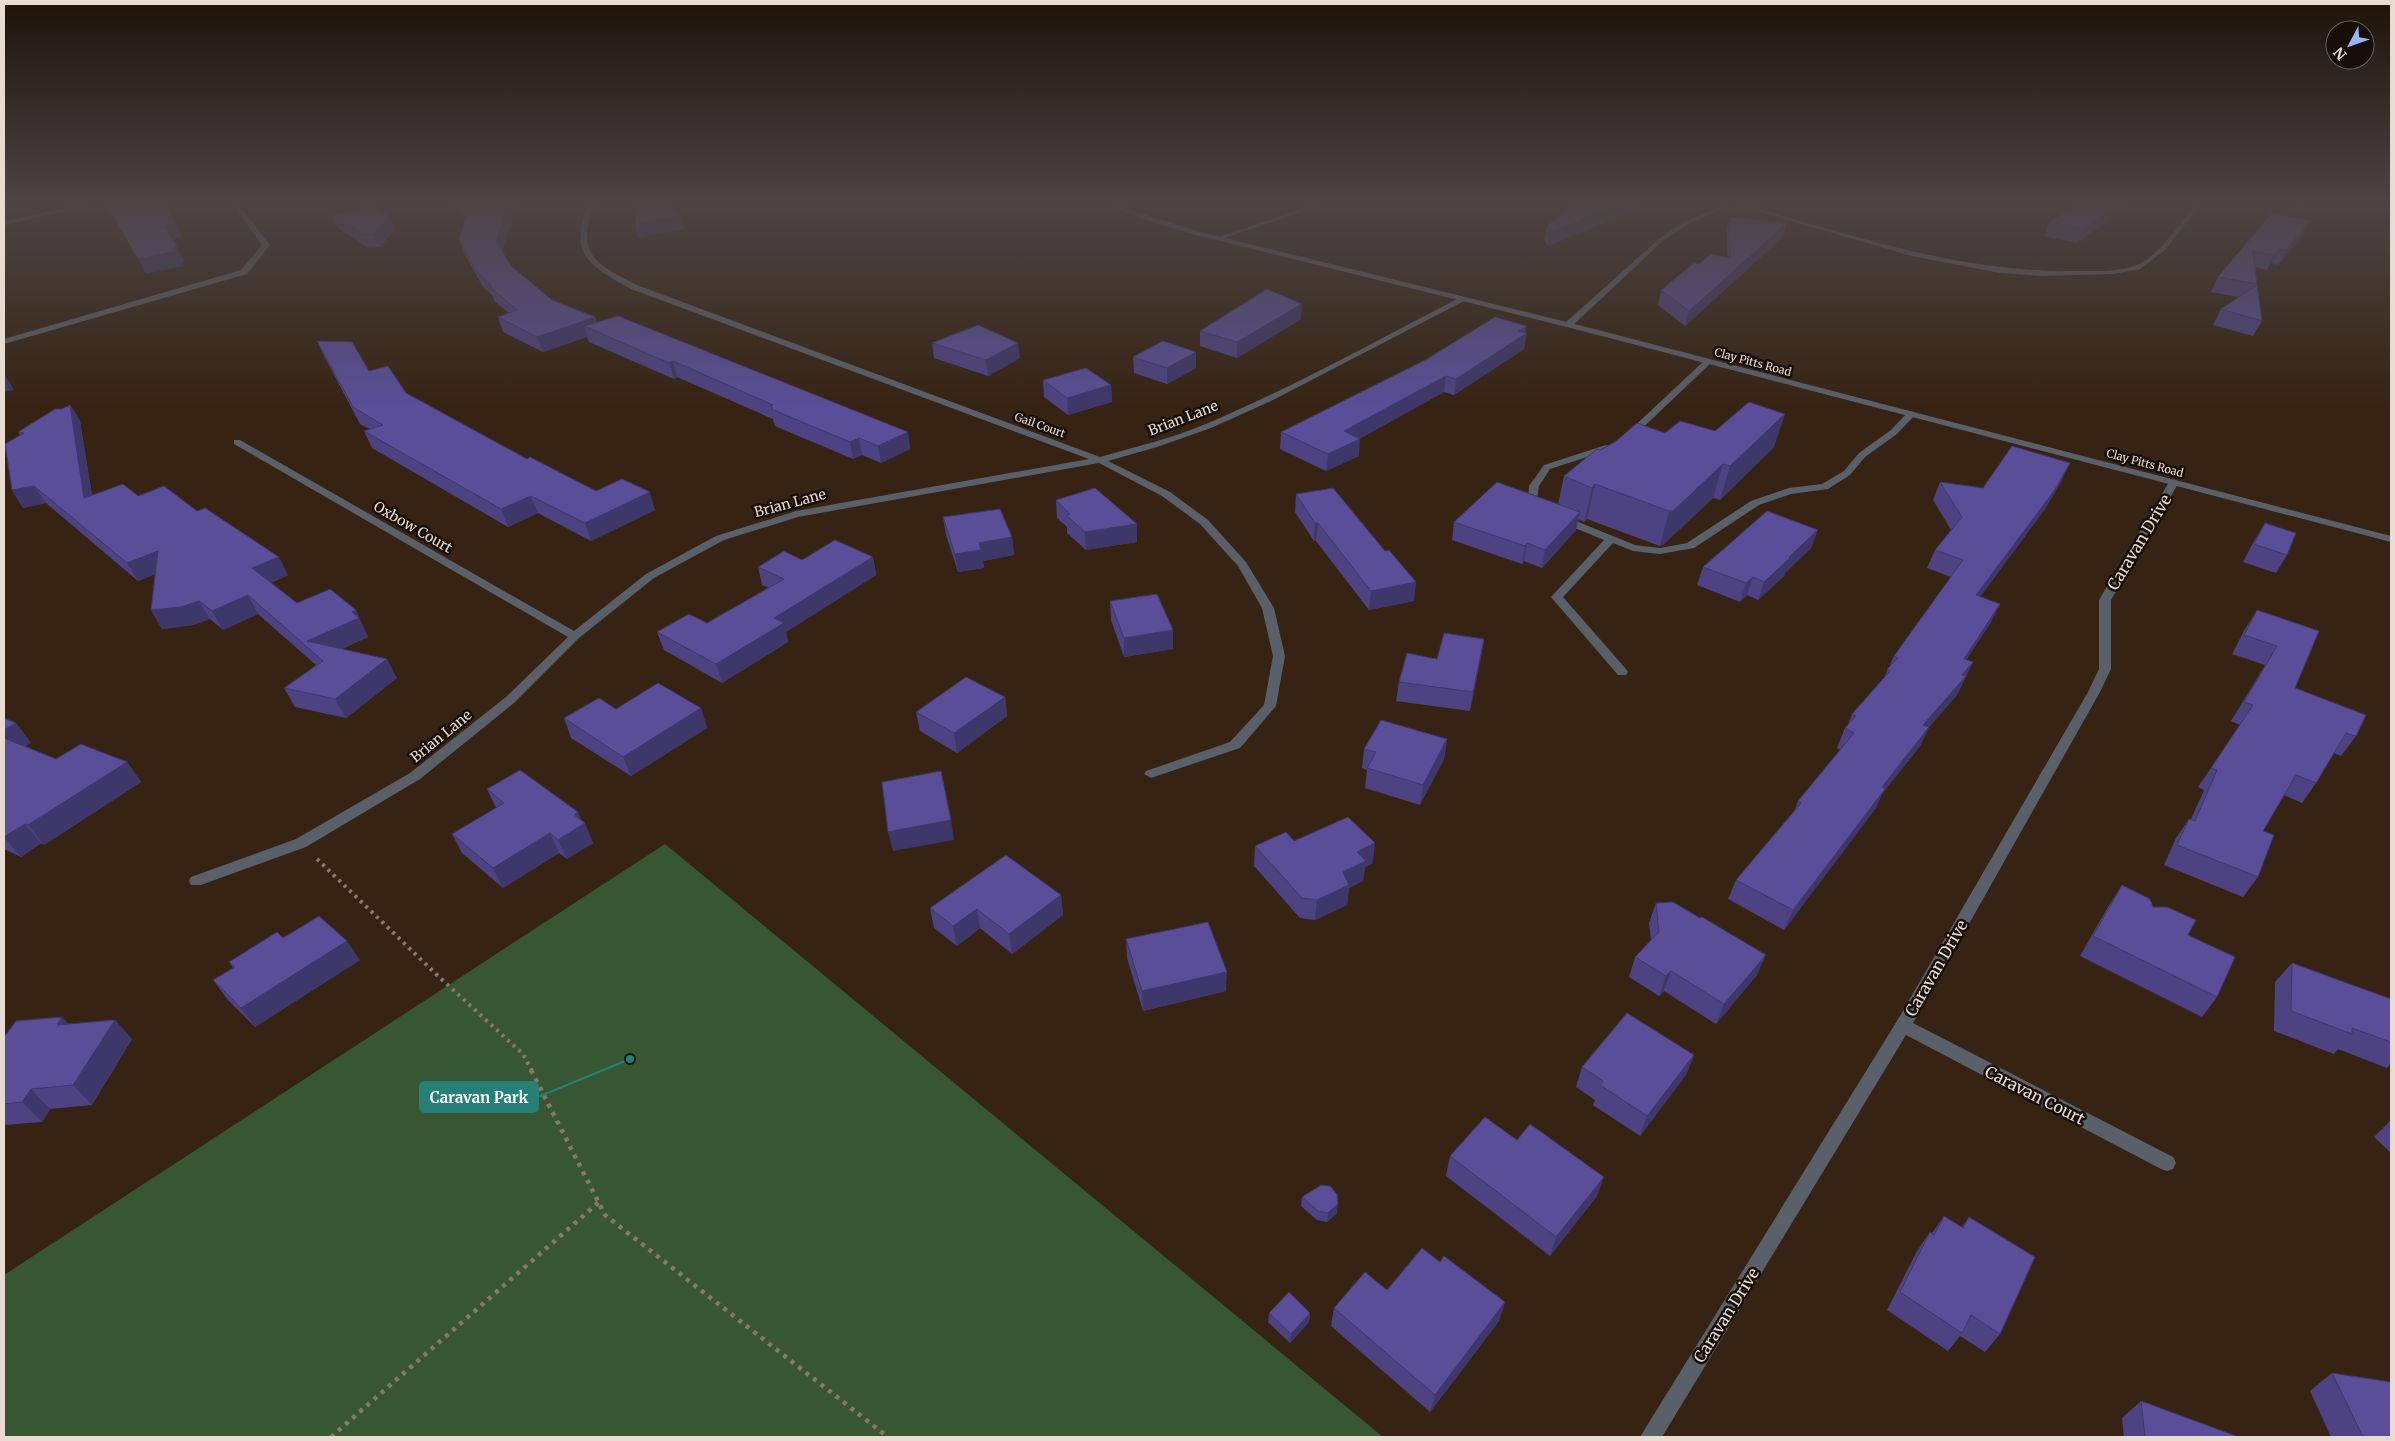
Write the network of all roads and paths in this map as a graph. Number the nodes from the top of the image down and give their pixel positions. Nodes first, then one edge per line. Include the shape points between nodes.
1 (243, 272) edge
2 (607, 272) edge
3 (1354, 272) edge
4 (1626, 272) edge
5 (2026, 272) edge
6 (2106, 272) edge
7 (1462, 300) junction
8 (1568, 325) junction
9 (4, 342) edge
10 (1708, 362) junction
11 (1910, 414) junction
12 (237, 442) dead end
13 (1100, 460) junction
14 (2174, 482) junction
15 (1611, 539) junction
16 (2391, 539) edge
17 (575, 636) junction
18 (1622, 672) dead end
19 (1151, 774) dead end
20 (300, 843) junction
21 (196, 881) dead end
22 (1903, 1026) junction
23 (2167, 1163) dead end
24 (599, 1202) junction
25 (331, 1437) edge
26 (888, 1437) edge
27 (1650, 1437) edge

1 - 9 street
2 - 13 street, Gail Court via 634,287
3 - 7 street, Clay Pitts Road
4 - 8 street
5 - 6 street
7 - 8 street, Clay Pitts Road
7 - 13 street, Brian Lane via 1336,366 1208,426
8 - 10 street, Clay Pitts Road
10 - 11 street, Clay Pitts Road
10 - 15 street via 1619,443 1546,467 1534,486 1532,500 1552,514
11 - 14 street, Clay Pitts Road
11 - 15 street via 1894,432 1862,455 1847,473 1825,487 1789,491 1755,503 1690,546 1660,551 1633,548
12 - 17 street, Oxbow Court
13 - 17 street, Brian Lane via 796,514 720,538 650,576
13 - 19 street, Gail Court via 1166,494 1204,522 1242,564 1268,608 1279,656 1270,706 1235,745
14 - 16 street, Clay Pitts Road
14 - 22 street, Caravan Drive via 2105,600 2105,669 2094,692
15 - 18 street via 1557,597
17 - 20 street, Brian Lane via 510,700 415,776
20 - 21 street, Brian Lane
20 - 24 path via 523,1054
22 - 23 street, Caravan Court
22 - 27 street, Caravan Drive
24 - 25 path
24 - 26 path via 605,1215

